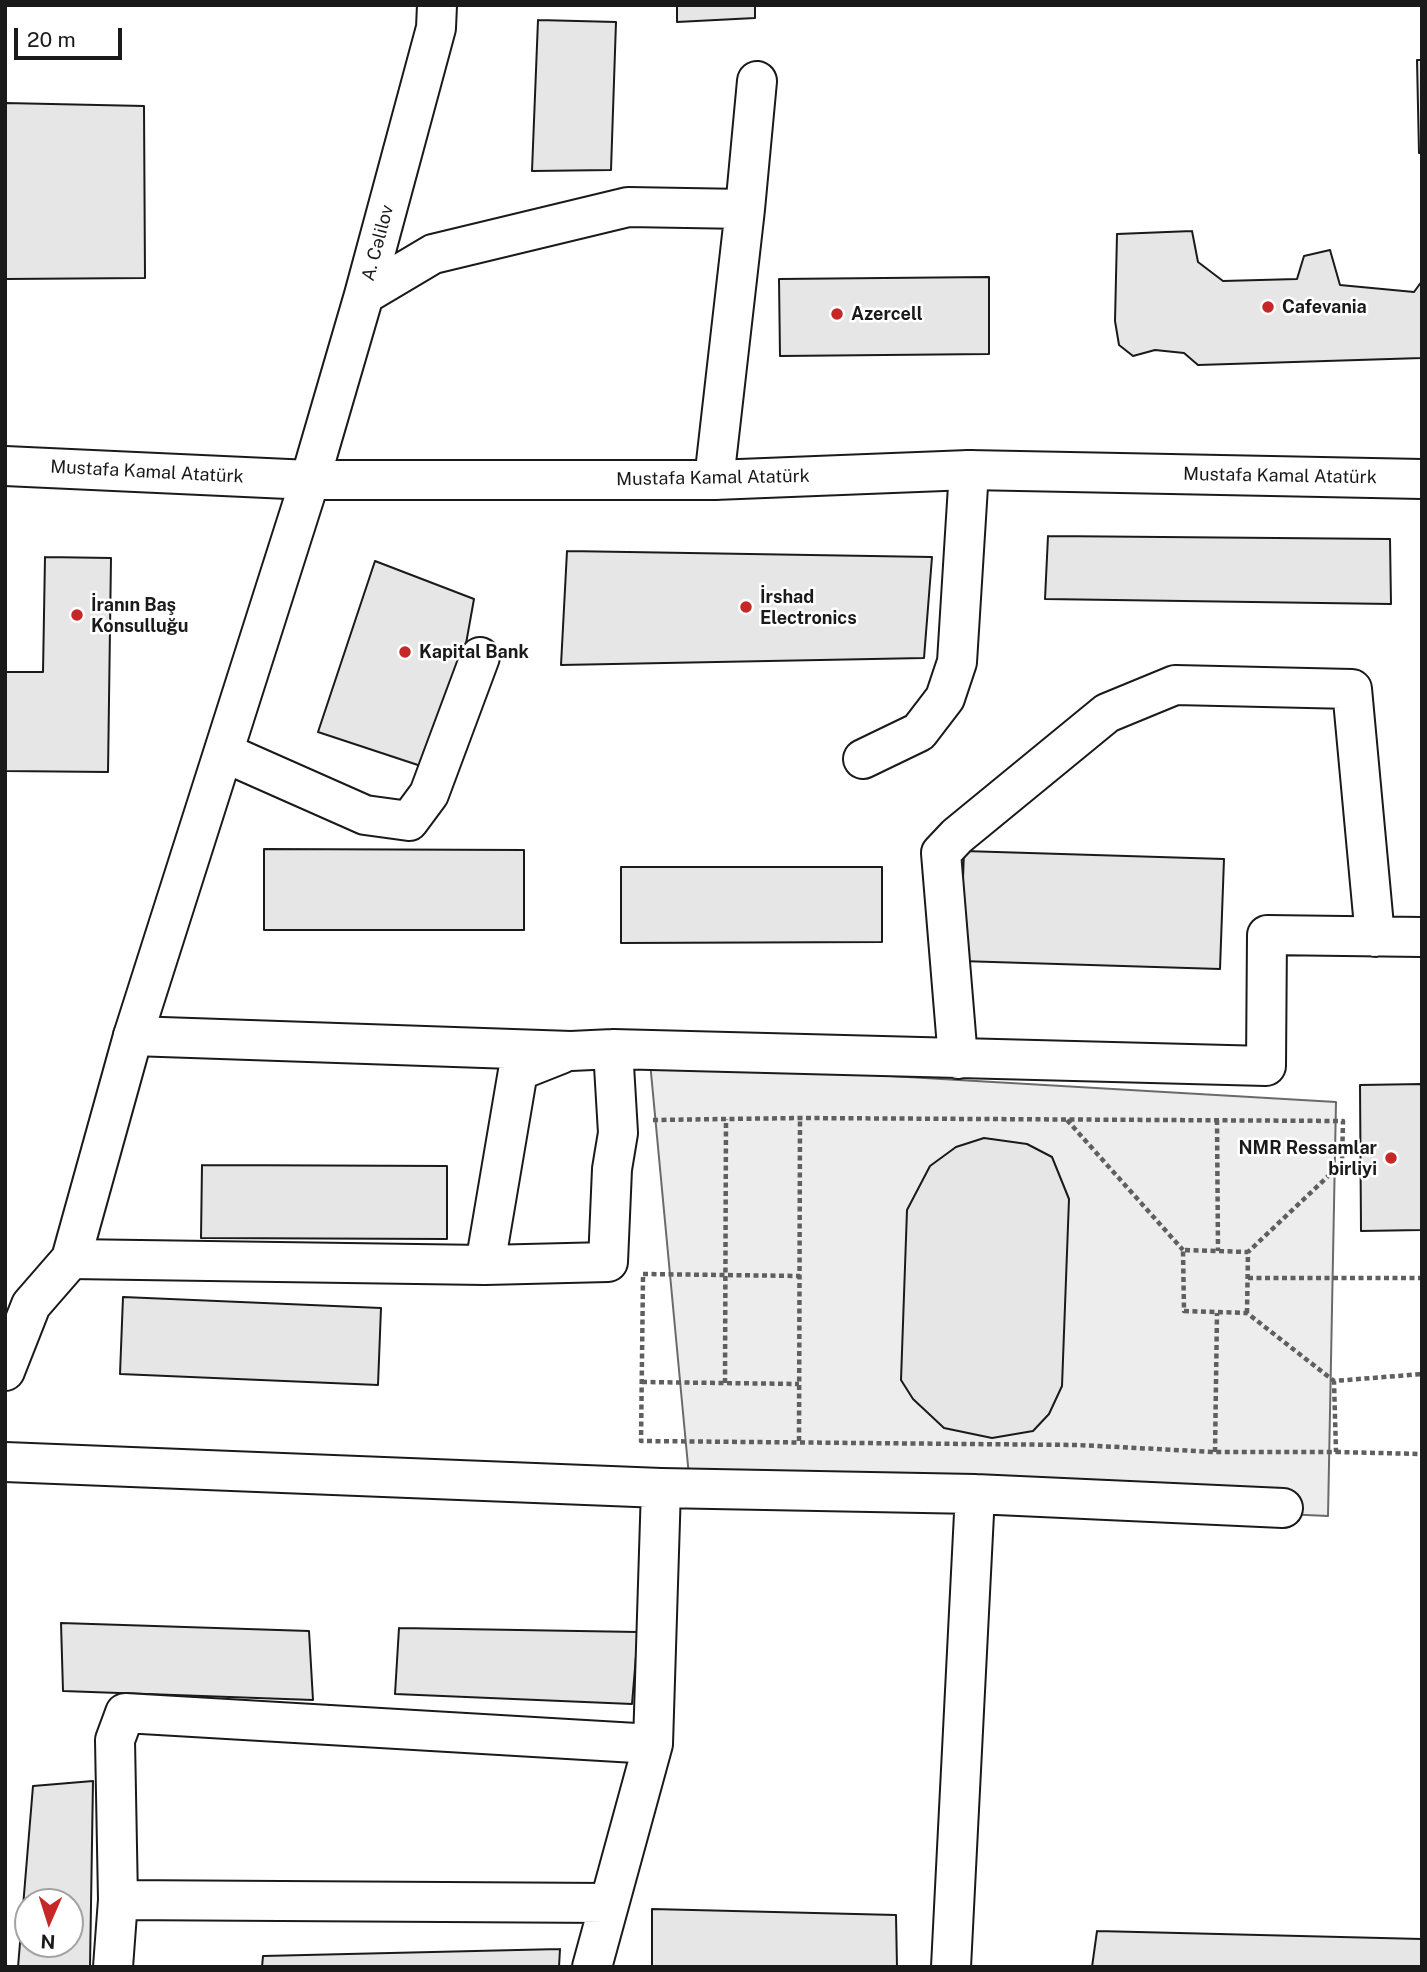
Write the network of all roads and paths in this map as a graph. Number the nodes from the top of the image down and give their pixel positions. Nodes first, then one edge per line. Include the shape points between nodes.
1 (440, 13) edge
2 (757, 80) dead end
3 (745, 209) junction
4 (364, 295) junction
5 (5, 466) edge
6 (969, 470) junction
7 (1422, 479) edge
8 (310, 480) junction
9 (714, 480) junction
10 (480, 657) dead end
11 (225, 753) junction
12 (863, 759) dead end
13 (1375, 937) junction
14 (1422, 937) edge
15 (133, 1036) junction
16 (613, 1049) junction
17 (571, 1051) junction
18 (958, 1059) junction
19 (800, 1118) junction
20 (726, 1119) junction
21 (1067, 1120) junction
22 (1217, 1120) junction
23 (618, 1133) junction
24 (1183, 1250) junction
25 (1218, 1251) junction
26 (1248, 1252) junction
27 (72, 1259) junction
28 (643, 1261) dead end
29 (485, 1265) junction
30 (643, 1274) junction
31 (726, 1276) junction
32 (800, 1276) junction
33 (1247, 1278) junction
34 (1422, 1278) edge
35 (18, 1310) edge
36 (1247, 1312) junction
37 (1217, 1313) junction
38 (5, 1371) edge
39 (1422, 1374) edge
40 (1334, 1381) junction
41 (642, 1382) junction
42 (725, 1383) junction
43 (799, 1384) junction
44 (799, 1441) junction
45 (1215, 1452) junction
46 (1336, 1452) junction
47 (1422, 1454) edge
48 (5, 1462) edge
49 (661, 1488) junction
50 (975, 1494) junction
51 (1283, 1507) dead end
52 (653, 1744) junction
53 (118, 1900) junction
54 (607, 1903) junction
55 (113, 1967) edge
56 (592, 1967) edge
57 (951, 1967) edge

1 - 4 street, A. Cəlilov
2 - 3 street
3 - 4 street via 628,207 433,254
3 - 9 street
4 - 8 street, A. Cəlilov
5 - 8 street, Mustafa Kamal Atatürk
6 - 7 street, Mustafa Kamal Atatürk
6 - 9 street, Mustafa Kamal Atatürk
6 - 12 street via 957,662 945,698 919,732
8 - 9 street, Mustafa Kamal Atatürk
8 - 11 street, A. Cəlilov
10 - 11 street via 429,794 409,821 365,815
11 - 15 street, A. Cəlilov
13 - 14 street
13 - 18 street via 1267,935 1266,1066
13 - 18 street via 1352,689 1175,685 1107,713 940,853
15 - 17 street
15 - 27 street, A. Cəlilov
16 - 17 street
16 - 18 street
16 - 23 street
17 - 29 street via 518,1071
19 - 20 path
19 - 21 path
19 - 32 path
20 - 23 path via 646,1120
20 - 31 path
21 - 22 path
21 - 24 path
22 - 25 path
22 - 26 path via 1343,1121 1342,1163
23 - 29 street via 608,1262
24 - 25 path
24 - 37 path via 1184,1311
25 - 26 path
26 - 33 path
27 - 29 street
27 - 35 street
28 - 30 path
30 - 31 path
30 - 41 path
31 - 32 path
31 - 42 path
32 - 43 path
33 - 34 path
33 - 36 path
35 - 38 street
36 - 37 path
36 - 40 path
37 - 45 path
39 - 40 path
40 - 46 path
41 - 42 path
41 - 44 path via 641,1441
42 - 43 path
43 - 44 path
44 - 45 path
45 - 46 path
46 - 47 path
48 - 49 street
49 - 50 street
49 - 52 street
50 - 51 street
50 - 57 street
52 - 53 street via 125,1713 115,1740
52 - 54 street
53 - 54 street
53 - 55 street
54 - 56 street

